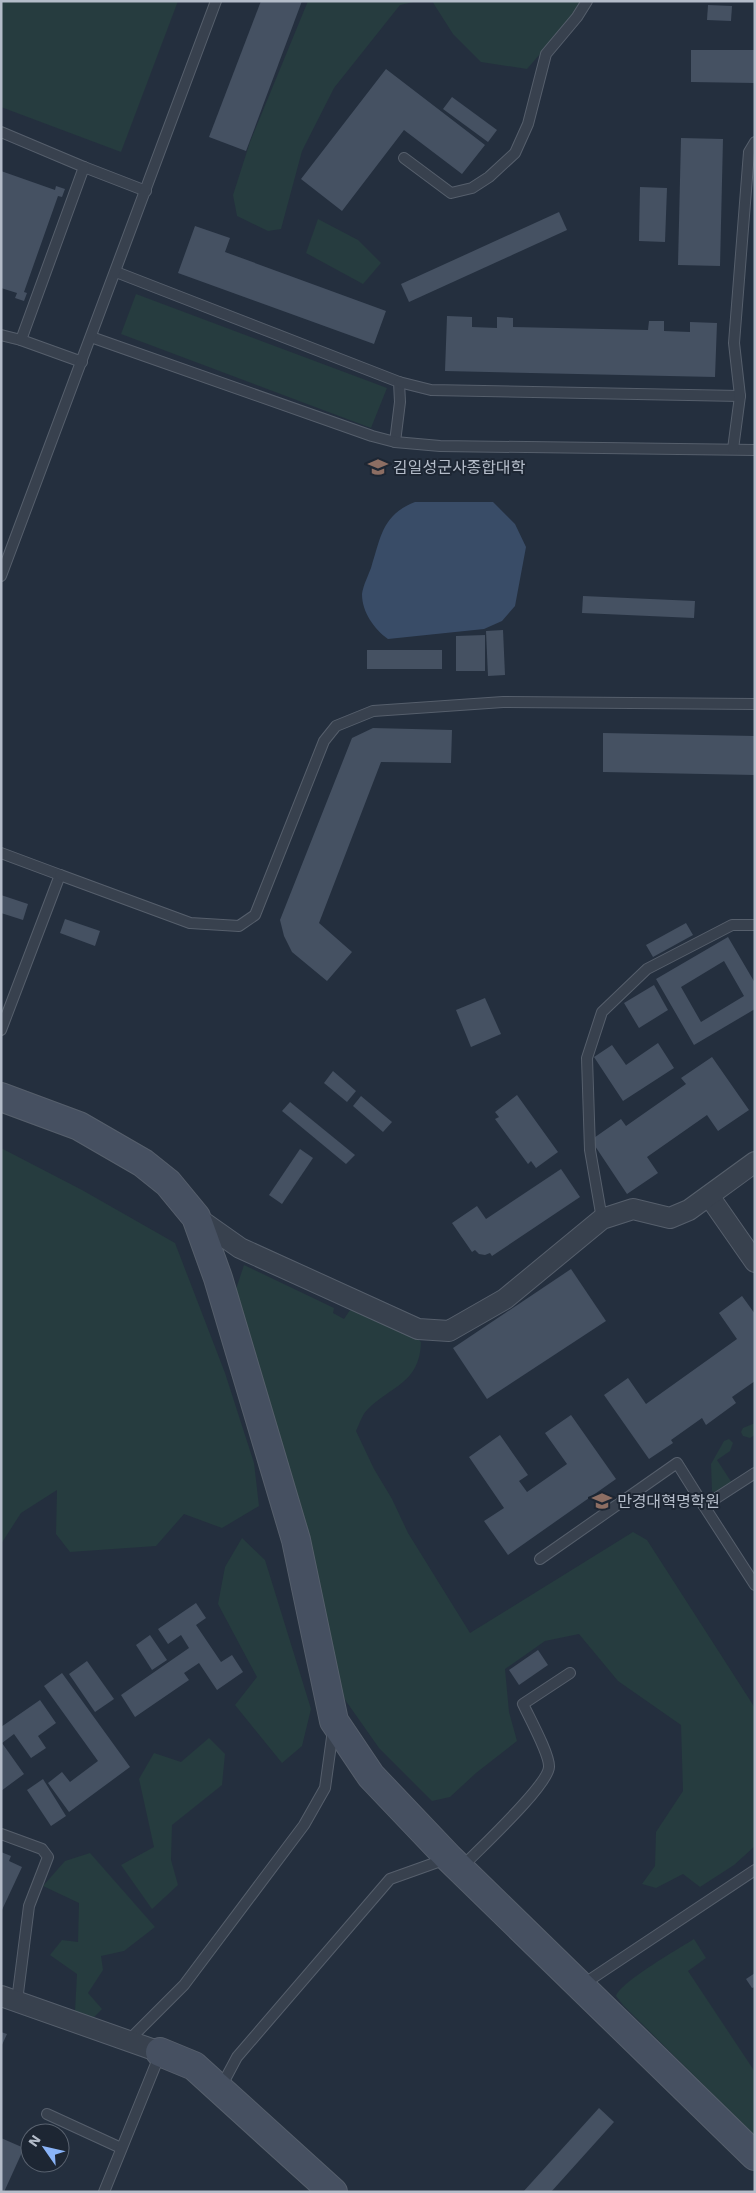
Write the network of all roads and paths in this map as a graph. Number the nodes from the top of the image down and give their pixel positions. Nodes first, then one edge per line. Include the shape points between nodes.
1 (216, 1) edge
2 (587, 1) edge
3 (1, 132) edge
4 (755, 142) edge
5 (404, 158) dead end
6 (84, 168) junction
7 (146, 191) junction
8 (116, 272) junction
9 (1, 335) edge
10 (92, 337) junction
11 (21, 340) junction
12 (82, 362) junction
13 (399, 382) junction
14 (740, 396) junction
15 (395, 442) junction
16 (733, 449) junction
17 (755, 450) edge
18 (1, 576) edge
19 (755, 704) edge
20 (1, 854) edge
21 (60, 875) junction
22 (755, 925) edge
23 (1, 1030) edge
24 (1, 1097) edge
25 (755, 1162) edge
26 (709, 1196) junction
27 (196, 1217) junction
28 (602, 1219) junction
29 (755, 1262) edge
30 (755, 1473) edge
31 (704, 1506) junction
32 (540, 1559) dead end
33 (755, 1585) edge
34 (570, 1673) dead end
35 (334, 1721) junction
36 (1, 1834) edge
37 (455, 1863) junction
38 (755, 1870) edge
39 (581, 1986) junction
40 (9, 1999) edge
41 (129, 2040) junction
42 (160, 2052) junction
43 (220, 2088) junction
44 (47, 2114) dead end
45 (121, 2148) junction
46 (755, 2156) edge
47 (104, 2192) edge
48 (333, 2192) edge

1 - 7 lane
2 - 5 lane via 546,54 528,124 515,153 489,177 472,188 451,193
3 - 6 lane
4 - 14 lane via 749,152 734,343
6 - 7 lane
6 - 11 lane
7 - 8 lane
8 - 10 lane
8 - 13 lane
9 - 11 lane
10 - 12 lane
10 - 15 lane
11 - 12 lane
12 - 18 lane
13 - 14 lane via 431,390
13 - 15 lane
14 - 16 lane
15 - 16 lane via 440,446
16 - 17 lane
19 - 21 lane via 503,702 373,711 336,726 324,741 255,916 240,926 190,923
20 - 21 lane
21 - 23 lane
22 - 28 lane via 732,925 647,969 602,1012 587,1067 590,1150
24 - 27 main road via 79,1126 143,1163 168,1183
25 - 26 street
26 - 28 street via 670,1218 632,1209
26 - 29 street
27 - 28 street via 240,1248 418,1328 449,1332 505,1299
27 - 35 main road via 218,1278 296,1540
30 - 31 lane
31 - 32 lane via 677,1464
31 - 33 lane
34 - 37 lane via 523,1704 550,1766 548,1775 536,1790
35 - 37 main road via 371,1776
35 - 41 lane via 325,1788 304,1825 184,1985
36 - 40 lane via 42,1849 48,1857 29,1906
37 - 39 main road
37 - 43 lane via 390,1879 237,2057
38 - 39 lane
39 - 46 main road
40 - 41 street
41 - 42 street
42 - 43 main road via 194,2066
42 - 45 lane
43 - 48 main road
44 - 45 lane
45 - 47 lane

